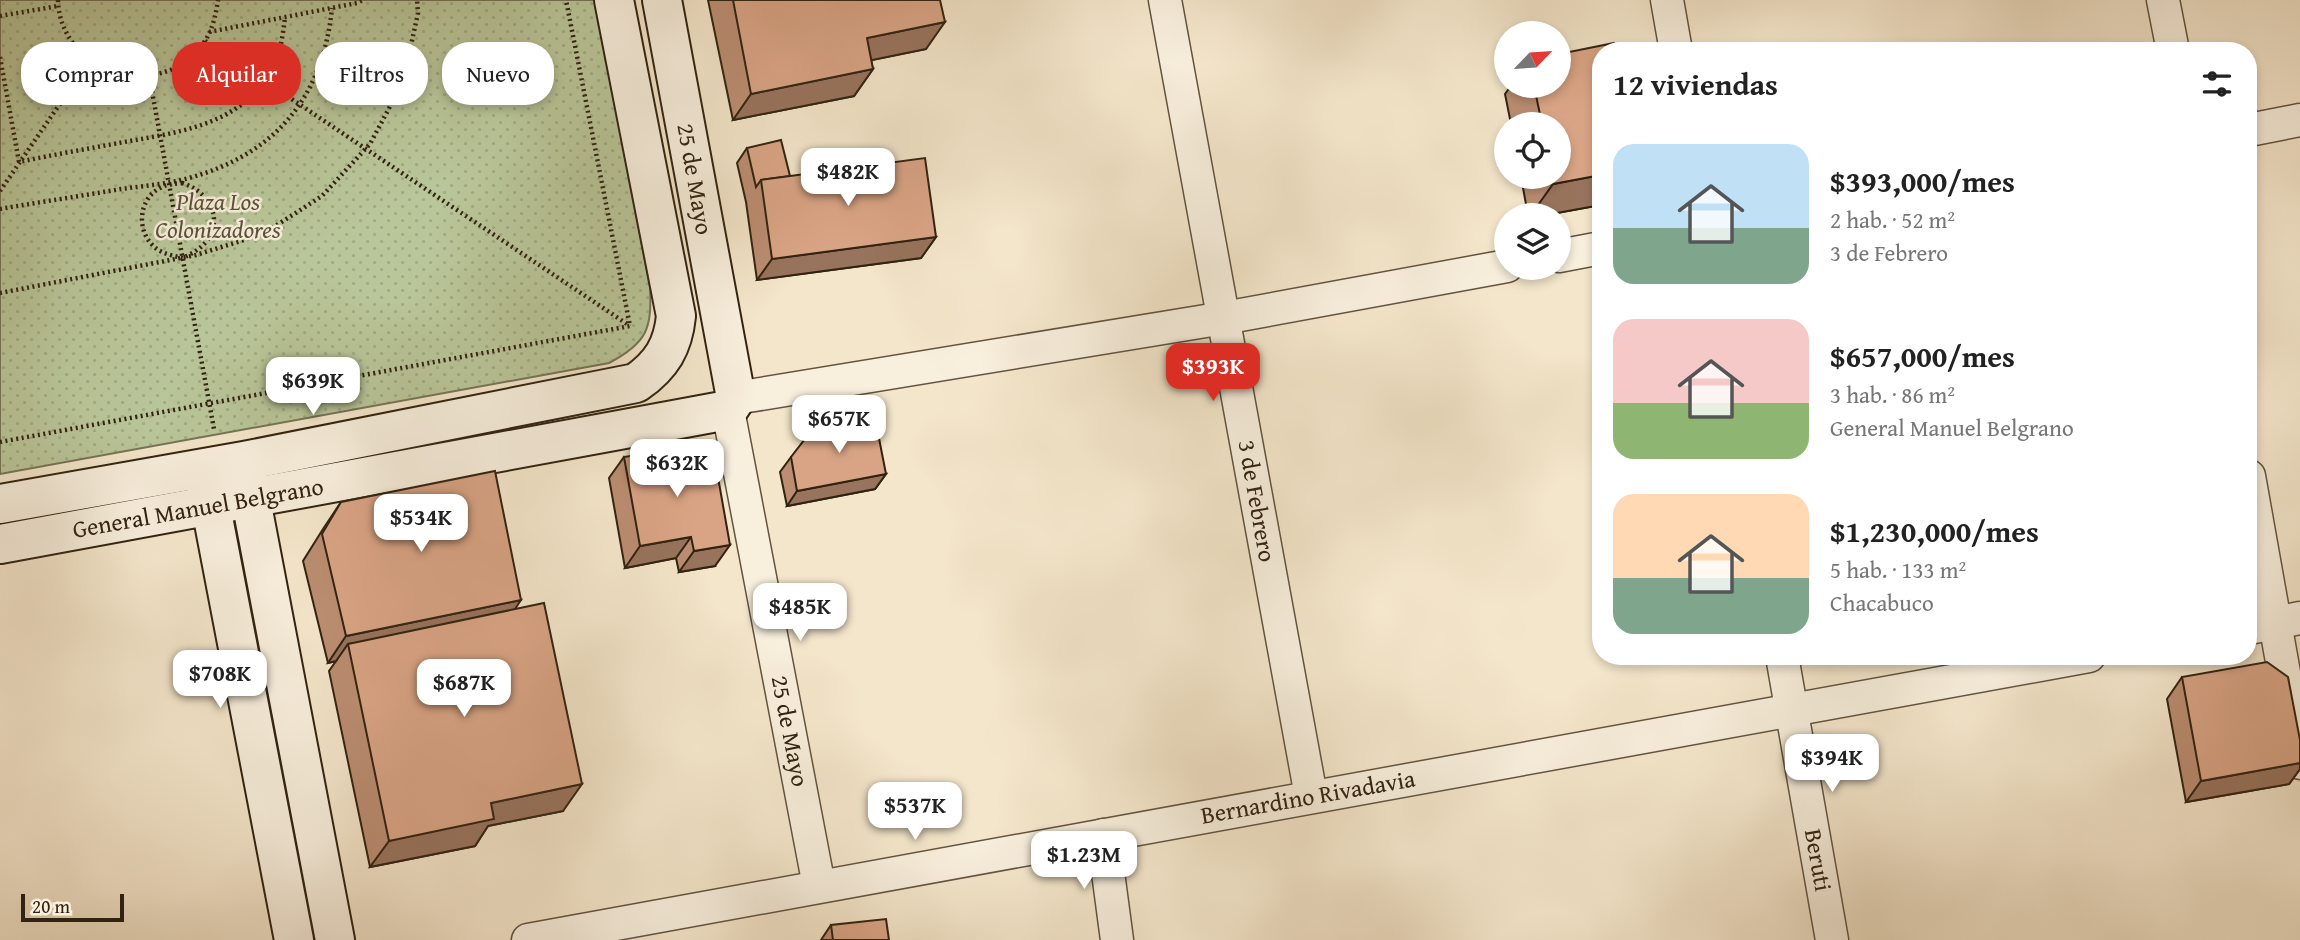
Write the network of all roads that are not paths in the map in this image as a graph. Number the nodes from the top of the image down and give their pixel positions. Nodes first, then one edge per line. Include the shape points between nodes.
1 (614, 0) edge
2 (662, 0) edge
3 (1165, 0) edge
4 (1667, 0) edge
5 (2163, 0) edge
6 (1674, 42) edge
7 (2171, 42) edge
8 (2300, 120) edge
9 (2257, 128) edge
10 (1592, 250) edge
11 (1571, 254) edge
12 (1494, 268) edge
13 (1224, 317) junction
14 (660, 362) joint
15 (732, 404) junction
16 (222, 465) junction
17 (251, 499) junction
18 (0, 504) edge
19 (211, 507) junction
20 (2257, 523) edge
21 (0, 544) edge
22 (2274, 623) edge
23 (1784, 665) edge
24 (2039, 665) edge
25 (1791, 710) junction
26 (2300, 763) edge
27 (1311, 796) junction
28 (1103, 835) junction
29 (820, 887) junction
30 (294, 940) edge
31 (335, 940) edge
32 (528, 940) edge
33 (1117, 940) edge
34 (1832, 940) edge

1 - 14 main road, 25 de Mayo via 676,316 674,334
2 - 15 main road, 25 de Mayo
3 - 13 street, 3 de Febrero
4 - 6 street
5 - 7 street
8 - 9 street
10 - 11 street
12 - 13 street, General Manuel Belgrano
13 - 15 street, General Manuel Belgrano
13 - 27 street, 3 de Febrero
14 - 16 main road, General Manuel Belgrano via 636,383
15 - 17 main road, General Manuel Belgrano
15 - 29 street, 25 de Mayo
16 - 17 main road
16 - 18 main road, General Manuel Belgrano
16 - 19 main road
17 - 19 main road, General Manuel Belgrano
17 - 31 main road
19 - 21 main road, General Manuel Belgrano
19 - 30 main road
20 - 22 street
22 - 26 street
23 - 25 street, Beruti
24 - 25 street, Bernardino Rivadavia
25 - 27 street, Bernardino Rivadavia
25 - 34 street, Beruti
27 - 28 street, Bernardino Rivadavia
28 - 29 street, Bernardino Rivadavia
28 - 33 street
29 - 32 street, Bernardino Rivadavia

